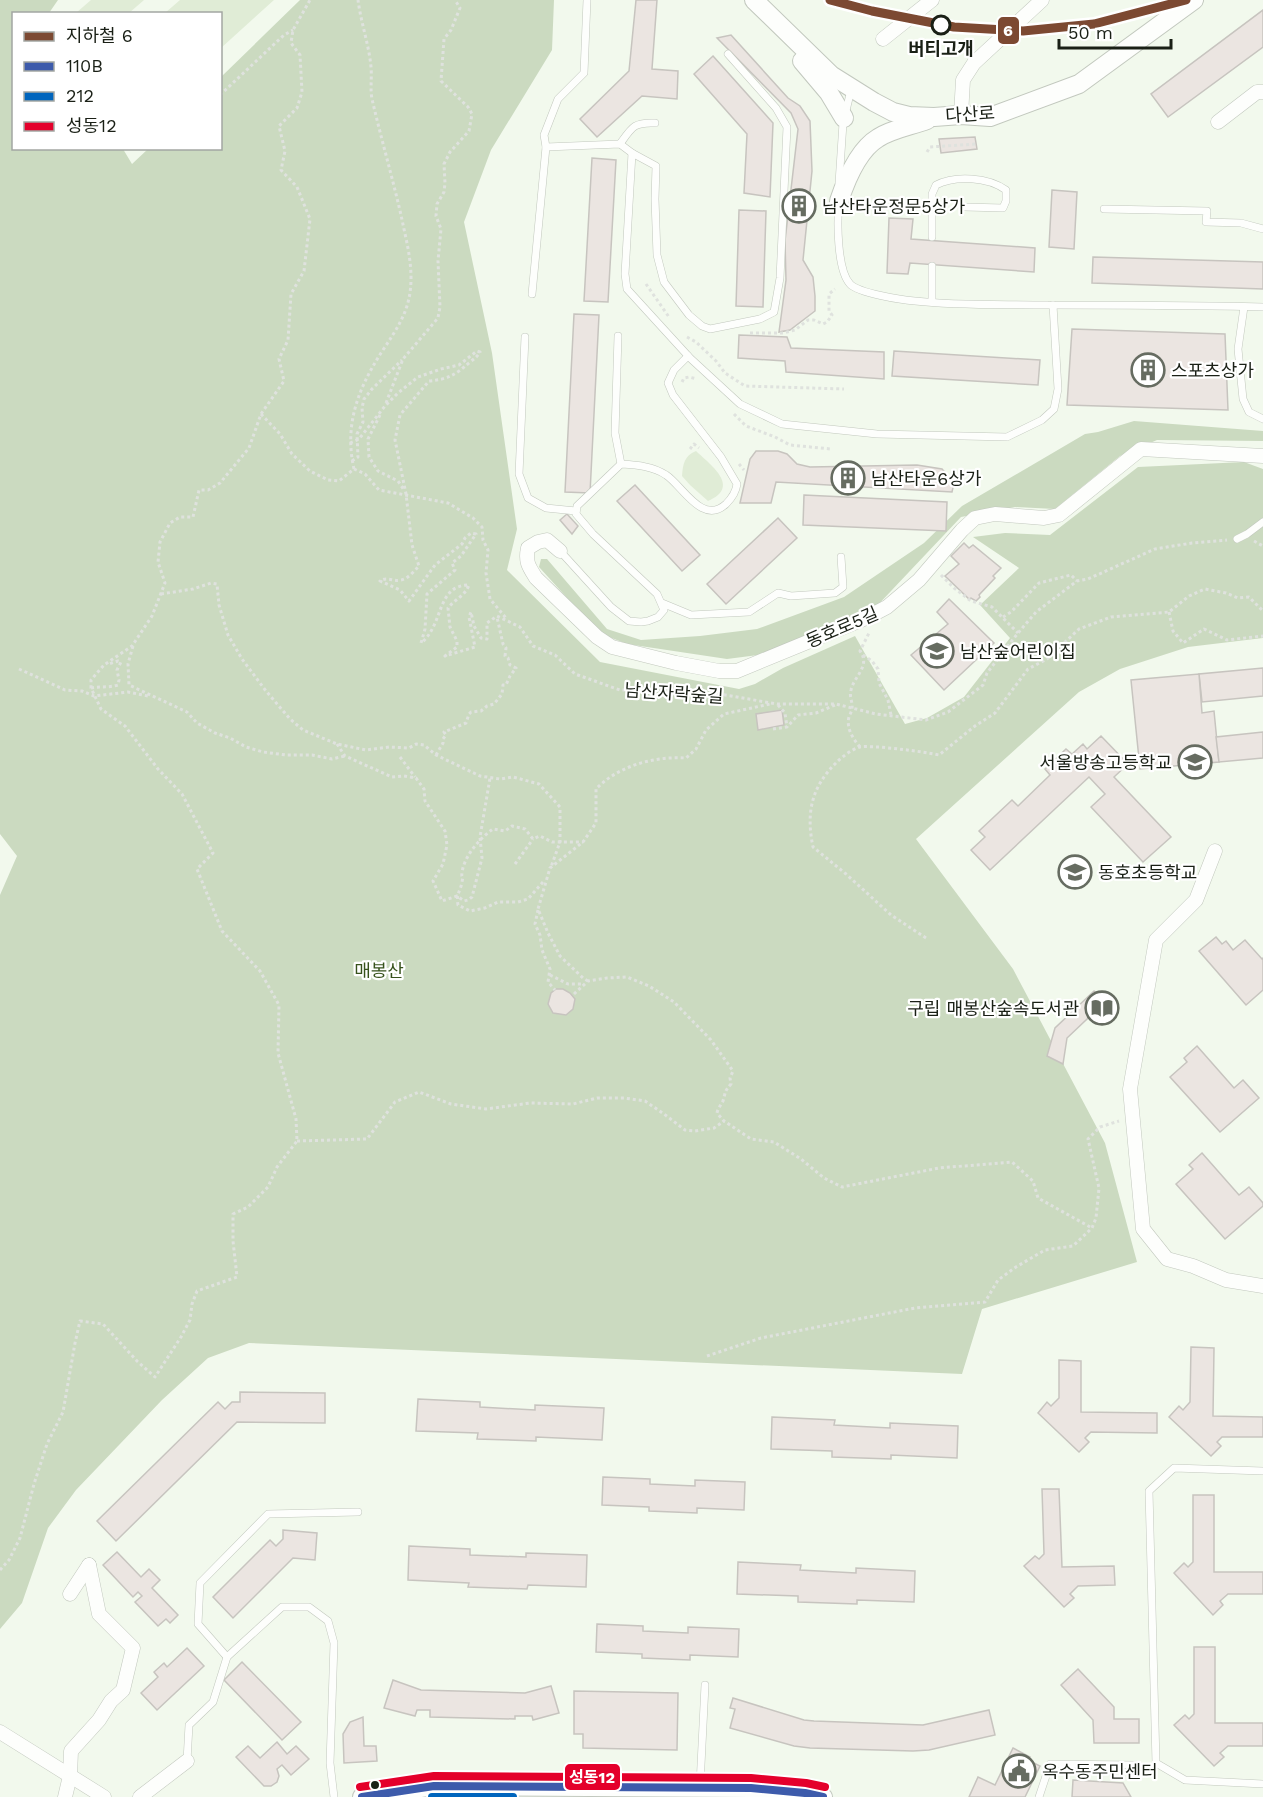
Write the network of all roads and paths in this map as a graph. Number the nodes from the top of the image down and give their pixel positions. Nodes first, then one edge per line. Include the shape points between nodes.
1 (310, 0) edge
2 (358, 0) edge
3 (455, 0) edge
4 (586, 0) edge
5 (754, 0) edge
6 (932, 0) edge
7 (1042, 0) edge
8 (1194, 0) edge
9 (770, 15) junction
10 (293, 30) junction
11 (883, 39) dead end
12 (729, 54) dead end
13 (851, 88) junction
14 (1263, 92) edge
15 (222, 93) edge
16 (962, 115) junction
17 (934, 117) junction
18 (844, 118) junction
19 (1218, 122) dead end
20 (655, 123) dead end
21 (620, 144) junction
22 (976, 144) dead end
23 (546, 147) junction
24 (927, 152) dead end
25 (632, 153) junction
26 (839, 201) junction
27 (965, 207) dead end
28 (1104, 209) dead end
29 (1263, 229) edge
30 (932, 237) dead end
31 (932, 266) dead end
32 (646, 284) dead end
33 (835, 289) dead end
34 (531, 294) dead end
35 (932, 302) junction
36 (1053, 305) junction
37 (1244, 307) junction
38 (1263, 307) edge
39 (670, 318) dead end
40 (742, 333) dead end
41 (692, 335) dead end
42 (618, 336) dead end
43 (685, 336) dead end
44 (525, 337) dead end
45 (696, 342) junction
46 (688, 356) junction
47 (403, 359) junction
48 (701, 381) dead end
49 (680, 387) dead end
50 (844, 389) dead end
51 (385, 406) junction
52 (732, 412) dead end
53 (261, 414) junction
54 (1263, 419) edge
55 (357, 440) junction
56 (350, 443) junction
57 (690, 449) dead end
58 (831, 449) dead end
59 (702, 450) dead end
60 (1263, 456) edge
61 (734, 458) dead end
62 (352, 461) junction
63 (621, 464) junction
64 (354, 469) junction
65 (744, 470) dead end
66 (406, 494) junction
67 (576, 511) junction
68 (1263, 522) edge
69 (1237, 539) joint
70 (560, 551) joint
71 (841, 557) dead end
72 (932, 565) junction
73 (1077, 581) junction
74 (161, 594) junction
75 (662, 603) junction
76 (1263, 611) edge
77 (1169, 612) junction
78 (497, 616) junction
79 (1002, 618) junction
80 (508, 620) junction
81 (1018, 633) junction
82 (1263, 636) edge
83 (133, 644) junction
84 (104, 665) junction
85 (19, 669) dead end
86 (92, 688) junction
87 (94, 696) junction
88 (153, 697) junction
89 (772, 703) junction
90 (777, 704) junction
91 (836, 704) junction
92 (852, 708) junction
93 (891, 715) junction
94 (787, 727) junction
95 (775, 728) dead end
96 (336, 744) junction
97 (860, 747) junction
98 (436, 754) junction
99 (345, 756) junction
100 (400, 758) dead end
101 (416, 778) junction
102 (490, 778) junction
103 (533, 839) junction
104 (480, 840) junction
105 (560, 842) junction
106 (583, 843) junction
107 (1215, 850) dead end
108 (515, 864) dead end
109 (550, 868) junction
110 (546, 880) junction
111 (457, 896) junction
112 (538, 909) junction
113 (926, 938) dead end
114 (549, 975) junction
115 (587, 983) junction
116 (555, 990) dead end
117 (574, 994) dead end
118 (1133, 1118) junction
119 (724, 1121) junction
120 (297, 1141) junction
121 (1092, 1228) junction
122 (1263, 1286) edge
123 (707, 1356) dead end
124 (1263, 1471) edge
125 (358, 1512) dead end
126 (0, 1570) edge
127 (70, 1594) dead end
128 (227, 1656) junction
129 (705, 1685) dead end
130 (0, 1732) edge
131 (187, 1761) joint
132 (1135, 1765) dead end
133 (70, 1776) junction
134 (1263, 1784) edge
135 (700, 1788) junction
136 (65, 1797) edge
137 (104, 1797) edge
138 (140, 1797) edge
139 (334, 1797) edge
140 (362, 1797) edge
141 (823, 1797) edge
142 (1039, 1797) edge

1 - 10 path
2 - 56 path via 371,67 371,96 408,246 411,278 408,307 362,387
3 - 47 path via 460,8 444,39 441,81 472,114 469,131 444,164 444,192 437,204 441,229 438,318
4 - 23 lane via 584,73 558,99 544,135
5 - 9 main road, 다산로
6 - 11 street
7 - 16 street via 974,63 963,80
8 - 16 main road, 다산로 via 1079,84 990,117
9 - 13 main road, 다산로 via 831,75
9 - 18 main road
10 - 15 path
10 - 53 path via 291,43 300,55 302,92 297,108 279,126 285,151 281,170 297,187 310,219 308,246 304,271 291,294 288,340 279,359 284,381
12 - 25 lane via 776,108 787,127 780,279 774,312 760,320 710,329 688,315 664,282 657,255 656,166
13 - 17 main road, 다산로 via 894,112
13 - 18 lane
14 - 19 street via 1257,92
16 - 17 main road, 다산로
17 - 26 main road via 891,131 873,142 847,178
18 - 26 lane
20 - 21 lane via 641,122 631,128
21 - 23 lane
21 - 25 lane
22 - 24 path via 930,147
23 - 34 lane
25 - 46 lane via 627,289
26 - 35 lane via 841,265 850,284 877,295
27 - 30 lane via 1003,208 1006,190 980,179 936,185 932,194
28 - 29 lane via 1207,211 1206,222 1241,223
31 - 35 lane
32 - 39 path
33 - 40 path via 830,294 832,315 823,324 808,320 783,333
35 - 36 lane
36 - 37 lane
36 - 46 lane via 1058,389 1054,409 1042,420 1006,437 878,434 782,424 740,404
37 - 38 lane
37 - 54 lane via 1238,349 1243,399 1249,412
41 - 45 path
42 - 63 lane via 615,433
43 - 45 path
44 - 67 lane via 519,474 528,498 546,508
45 - 50 path via 745,386
46 - 63 lane via 668,383 737,484 731,499 713,510 698,507 656,469
47 - 51 path
47 - 55 path via 364,399
48 - 49 path via 684,378
51 - 55 path
51 - 66 path via 368,439 369,457 378,471 398,481
51 - 66 path via 418,377 459,365 480,352 458,373 429,381 400,416 395,440
52 - 58 path via 746,426 790,445
53 - 64 path via 310,471 339,481
53 - 74 path via 249,448 220,483 199,490 193,517 180,517 170,523 160,542 158,562 165,583
55 - 56 path
55 - 62 path via 358,457
56 - 62 path
57 - 59 path via 694,444
60 - 72 street, 동호로5길 via 1141,449 1059,515 1044,518 995,514 975,518
61 - 65 path
62 - 64 path
63 - 67 lane
64 - 66 path via 365,474 379,490
66 - 78 path via 412,545 419,566 401,580 380,581 400,590 409,601 435,565 471,533 476,534 452,563 455,570 427,594 421,643 436,623 448,593 457,587 469,585 464,595 448,608 457,647 446,656 476,646 471,612 481,638 487,639 488,623
66 - 80 path via 448,503 482,527 488,550 490,599
67 - 75 lane via 593,534
68 - 69 lane
69 - 73 path, 남산자락숲길 via 1155,549
70 - 72 street, 동호로5길 via 547,540 534,543 526,557 529,567 536,579 597,637 612,647 719,671 737,671 879,612
70 - 75 lane via 629,621 658,617 664,610
71 - 75 lane via 843,587 835,593 778,593 749,612 691,615
72 - 79 path via 970,601 992,607
73 - 79 path via 1071,575 1039,583
73 - 81 path, 남산자락숲길 via 1049,601
74 - 83 path
74 - 96 path via 217,584 228,634 242,659 290,719 303,730
76 - 77 path via 1248,597 1205,590 1189,596
77 - 82 path via 1173,631 1183,643 1204,629 1227,640
77 - 97 path via 1111,617 1079,628 1047,659 1028,669 995,714 939,755
78 - 80 path, 남산자락숲길
78 - 98 path via 505,656 516,668 494,704 471,712 466,723 444,732
79 - 81 path
80 - 89 path, 남산자락숲길 via 520,627 533,646 555,655 576,674 620,690 681,696 714,693
81 - 93 path, 남산자락숲길 via 987,673 983,685 948,712 926,720
83 - 84 path
83 - 88 path via 128,664 129,685
84 - 86 path via 91,680
84 - 86 path via 121,662 117,685
85 - 87 path via 65,690
86 - 87 path
87 - 88 path via 128,692
87 - 120 path via 101,709 125,726 182,794 213,853 197,869 222,931 260,971 279,1005 278,1053 296,1119
88 - 99 path via 187,712 215,733 254,750 332,759
89 - 90 path, 남산자락숲길
89 - 106 path via 724,714 706,730 686,758 648,760 602,783 596,789 596,823
90 - 91 path, 남산자락숲길
90 - 94 path via 785,713
91 - 92 path, 남산자락숲길
91 - 94 path via 816,713 798,715
92 - 93 path, 남산자락숲길
92 - 93 path via 851,686 863,668 862,653 878,669
92 - 97 path via 848,728
94 - 95 path
96 - 98 path via 366,750 409,748 416,744
96 - 99 path
97 - 113 path via 842,757 817,786 810,808 813,847 891,915
98 - 102 path
99 - 101 path via 392,777
100 - 101 path
101 - 111 path via 424,789 425,801 445,831 443,864 433,881 442,901
102 - 104 path
102 - 105 path via 513,777 539,784 560,807
103 - 104 path via 525,829 512,826 505,831 493,829
103 - 105 path via 540,836
103 - 108 path
104 - 111 path via 462,871
104 - 111 path via 482,858 472,897 465,901
105 - 106 path
105 - 109 path
106 - 109 path
107 - 118 street via 1196,900 1156,939 1130,1089
109 - 110 path
110 - 111 path via 528,899 498,902 470,911 458,905
110 - 112 path
112 - 114 path via 535,924
112 - 115 path via 560,956
114 - 115 path via 568,984
114 - 116 path via 548,982
115 - 117 path
115 - 119 path via 627,977 674,1002 711,1040 733,1071 731,1084 718,1107 717,1113
118 - 121 path via 1100,1127 1088,1139 1099,1188
118 - 122 street via 1143,1229 1167,1259 1226,1280
119 - 120 path via 714,1128 685,1130 645,1101 624,1098 486,1109 451,1104 419,1092 395,1102 367,1139
119 - 121 path via 751,1139 774,1142 842,1187 939,1168 1012,1162 1033,1181 1038,1198
120 - 126 path via 277,1167 268,1187 248,1207 233,1214 237,1277 197,1291 190,1320 155,1377 103,1324 80,1321 63,1412 44,1454 20,1538
121 - 123 path via 1072,1246 1045,1250 1016,1267 998,1280 985,1302 915,1308 761,1338
124 - 134 lane via 1174,1468 1149,1491 1156,1763 1185,1780
125 - 128 lane via 268,1514 200,1583 198,1624
127 - 133 street via 88,1565 99,1614 133,1648 123,1690 71,1751
128 - 131 lane via 213,1702 189,1725
128 - 139 lane via 282,1607 309,1607 328,1621 334,1643 330,1763
129 - 135 lane
130 - 133 street
131 - 138 street
132 - 142 lane via 1050,1764
133 - 136 street
133 - 137 street
135 - 140 main road via 434,1786
135 - 141 main road via 751,1788

